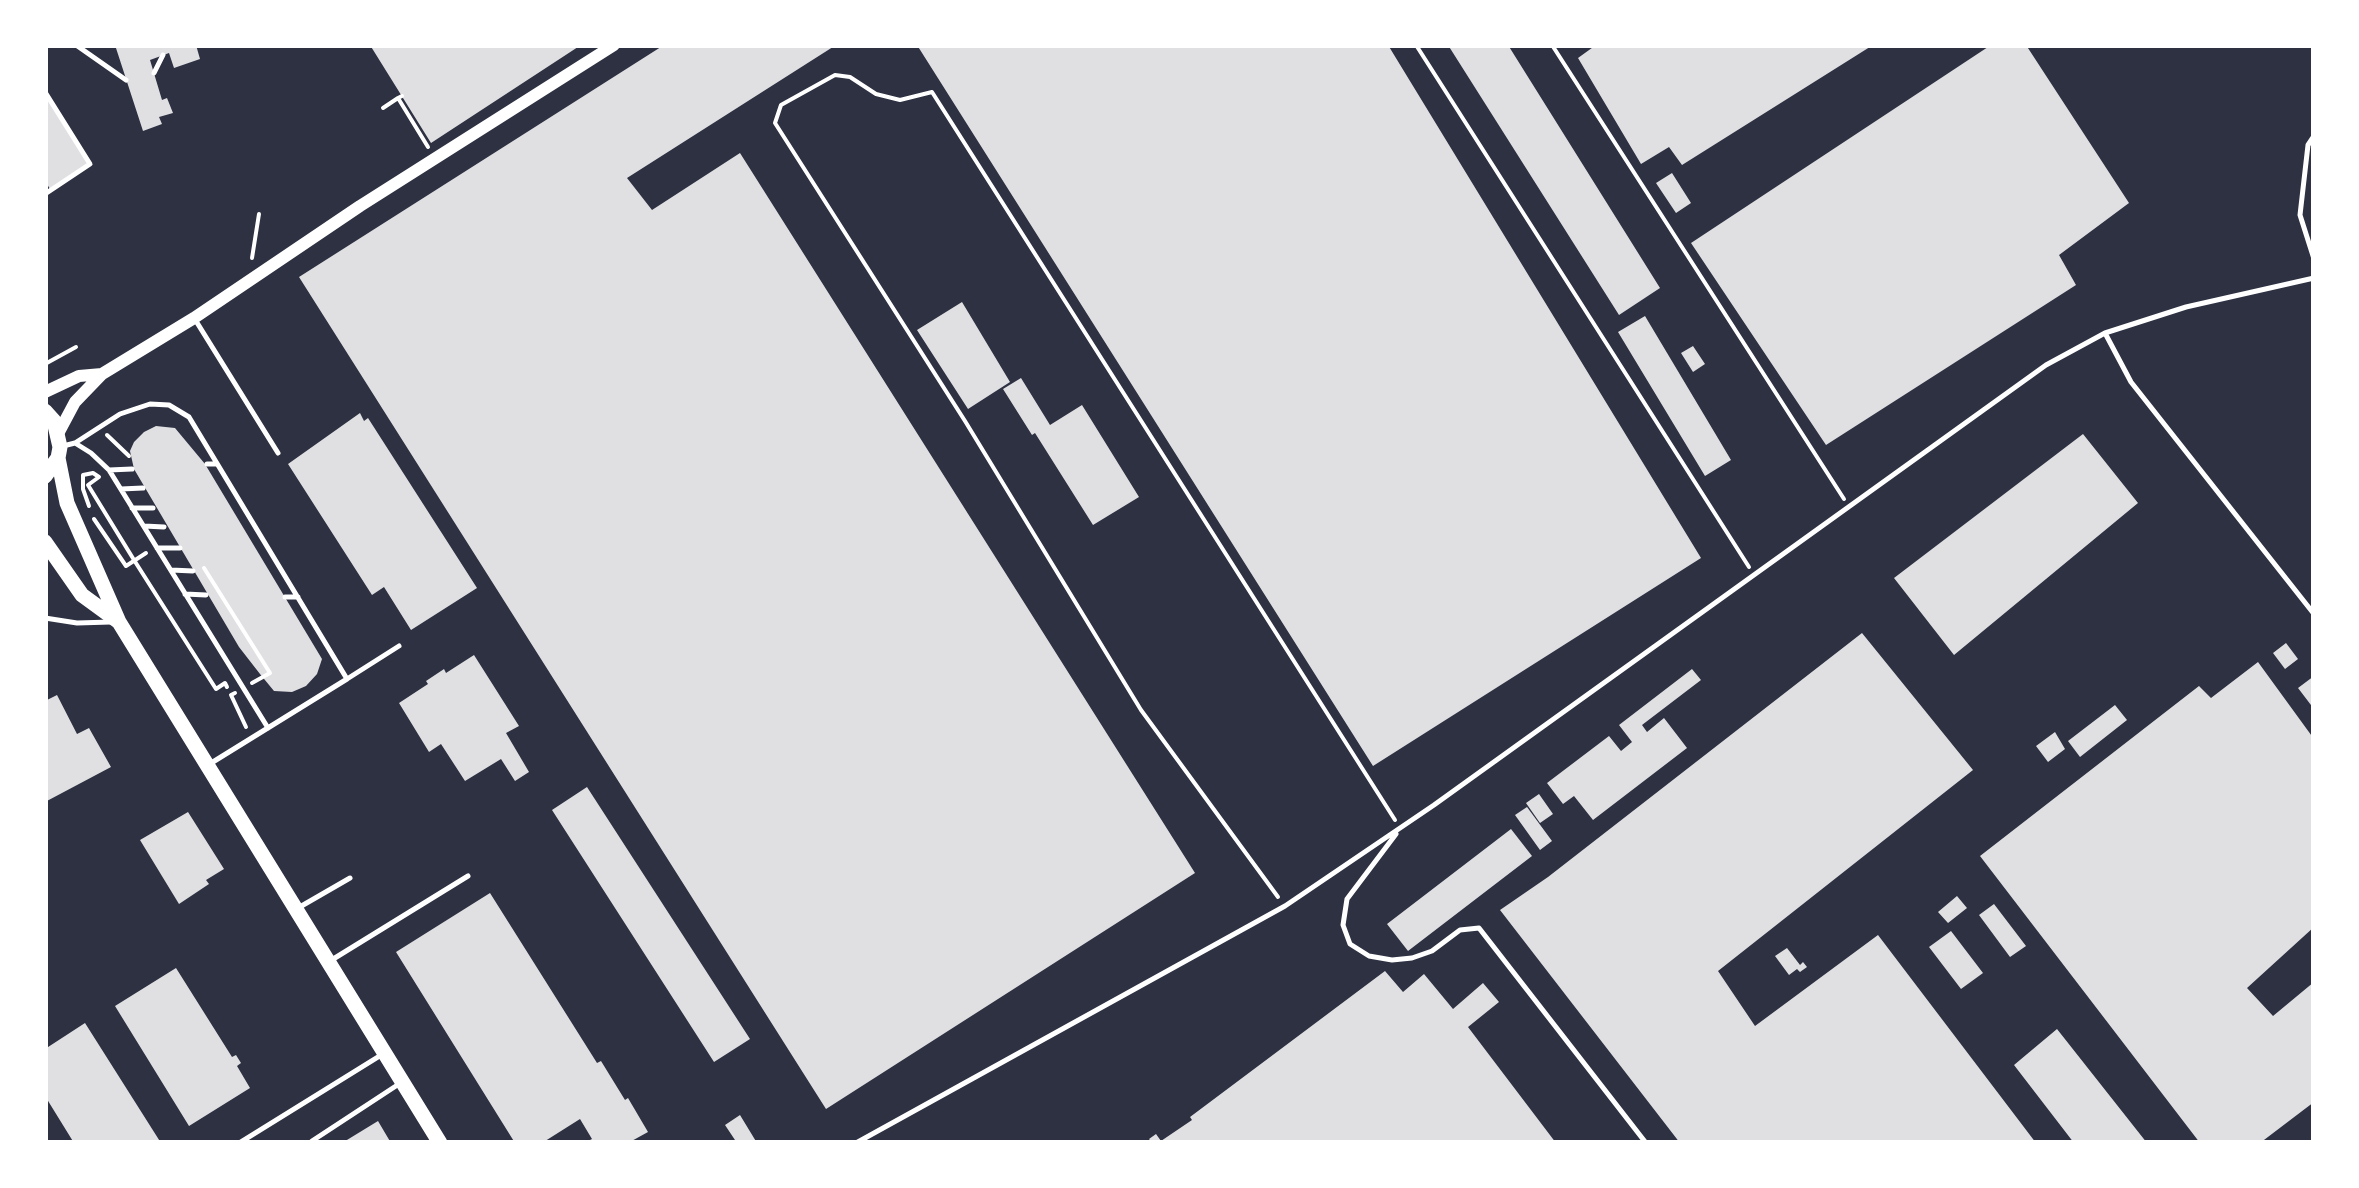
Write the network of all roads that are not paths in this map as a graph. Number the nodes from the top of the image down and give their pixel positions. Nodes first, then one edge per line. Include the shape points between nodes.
1 (76, 45) edge
2 (614, 45) edge
3 (164, 55) dead end
4 (154, 73) dead end
5 (126, 80) dead end
6 (45, 92) edge
7 (2314, 136) edge
8 (45, 194) edge
9 (2314, 260) edge
10 (2314, 278) edge
11 (194, 318) junction
12 (2104, 333) junction
13 (102, 374) junction
14 (45, 392) edge
15 (45, 411) edge
16 (63, 445) junction
17 (278, 453) dead end
18 (207, 464) dead end
19 (217, 464) junction
20 (132, 469) dead end
21 (109, 470) junction
22 (45, 476) edge
23 (144, 488) dead end
24 (121, 490) junction
25 (132, 508) junction
26 (153, 508) dead end
27 (144, 526) junction
28 (164, 526) dead end
29 (246, 527) dead end
30 (255, 527) junction
31 (45, 542) edge
32 (156, 547) junction
33 (180, 548) dead end
34 (260, 549) dead end
35 (269, 550) junction
36 (171, 570) junction
37 (192, 570) dead end
38 (273, 572) dead end
39 (283, 572) junction
40 (2314, 592) edge
41 (186, 594) junction
42 (206, 595) dead end
43 (286, 597) dead end
44 (298, 597) junction
45 (2304, 600) junction
46 (2314, 614) edge
47 (45, 618) edge
48 (119, 622) junction
49 (399, 646) dead end
50 (347, 679) junction
51 (268, 728) junction
52 (207, 766) junction
53 (1400, 828) junction
54 (468, 876) dead end
55 (350, 878) dead end
56 (296, 909) junction
57 (328, 962) junction
58 (384, 1054) junction
59 (402, 1082) junction
60 (312, 1141) edge
61 (238, 1143) edge
62 (440, 1143) edge
63 (856, 1143) edge
64 (1646, 1143) edge

1 - 5 lane
2 - 11 street
3 - 4 lane
6 - 8 lane via 90,164
7 - 9 lane via 2300,214
10 - 12 lane
11 - 13 street
11 - 17 lane
12 - 45 lane via 2131,382
12 - 53 lane via 2046,365
13 - 14 street via 79,376
13 - 16 street via 75,402
15 - 16 main road
16 - 19 lane via 120,414 169,405 189,417
16 - 21 lane via 92,453
16 - 22 main road
16 - 48 main road via 67,504
18 - 19 lane
19 - 30 lane
20 - 21 lane
21 - 24 lane
23 - 24 lane
24 - 25 lane
25 - 26 lane
25 - 27 lane
27 - 28 lane
27 - 32 lane
29 - 30 lane
30 - 35 lane
31 - 48 main road via 82,595
32 - 33 lane
32 - 36 lane
34 - 35 lane
35 - 39 lane
36 - 37 lane
36 - 41 lane
38 - 39 lane
39 - 44 lane
40 - 45 lane
41 - 42 lane
41 - 51 lane
43 - 44 lane
44 - 50 lane
45 - 46 lane
47 - 48 lane
48 - 52 main road
49 - 50 lane
50 - 51 lane
51 - 52 lane
52 - 56 main road
53 - 63 lane via 1284,906
53 - 64 lane via 1347,899 1342,925 1350,944 1369,956 1412,958 1460,930 1479,928
54 - 57 lane
55 - 56 lane
56 - 57 main road
57 - 58 main road
58 - 59 main road
58 - 61 lane
59 - 60 lane
59 - 62 main road

